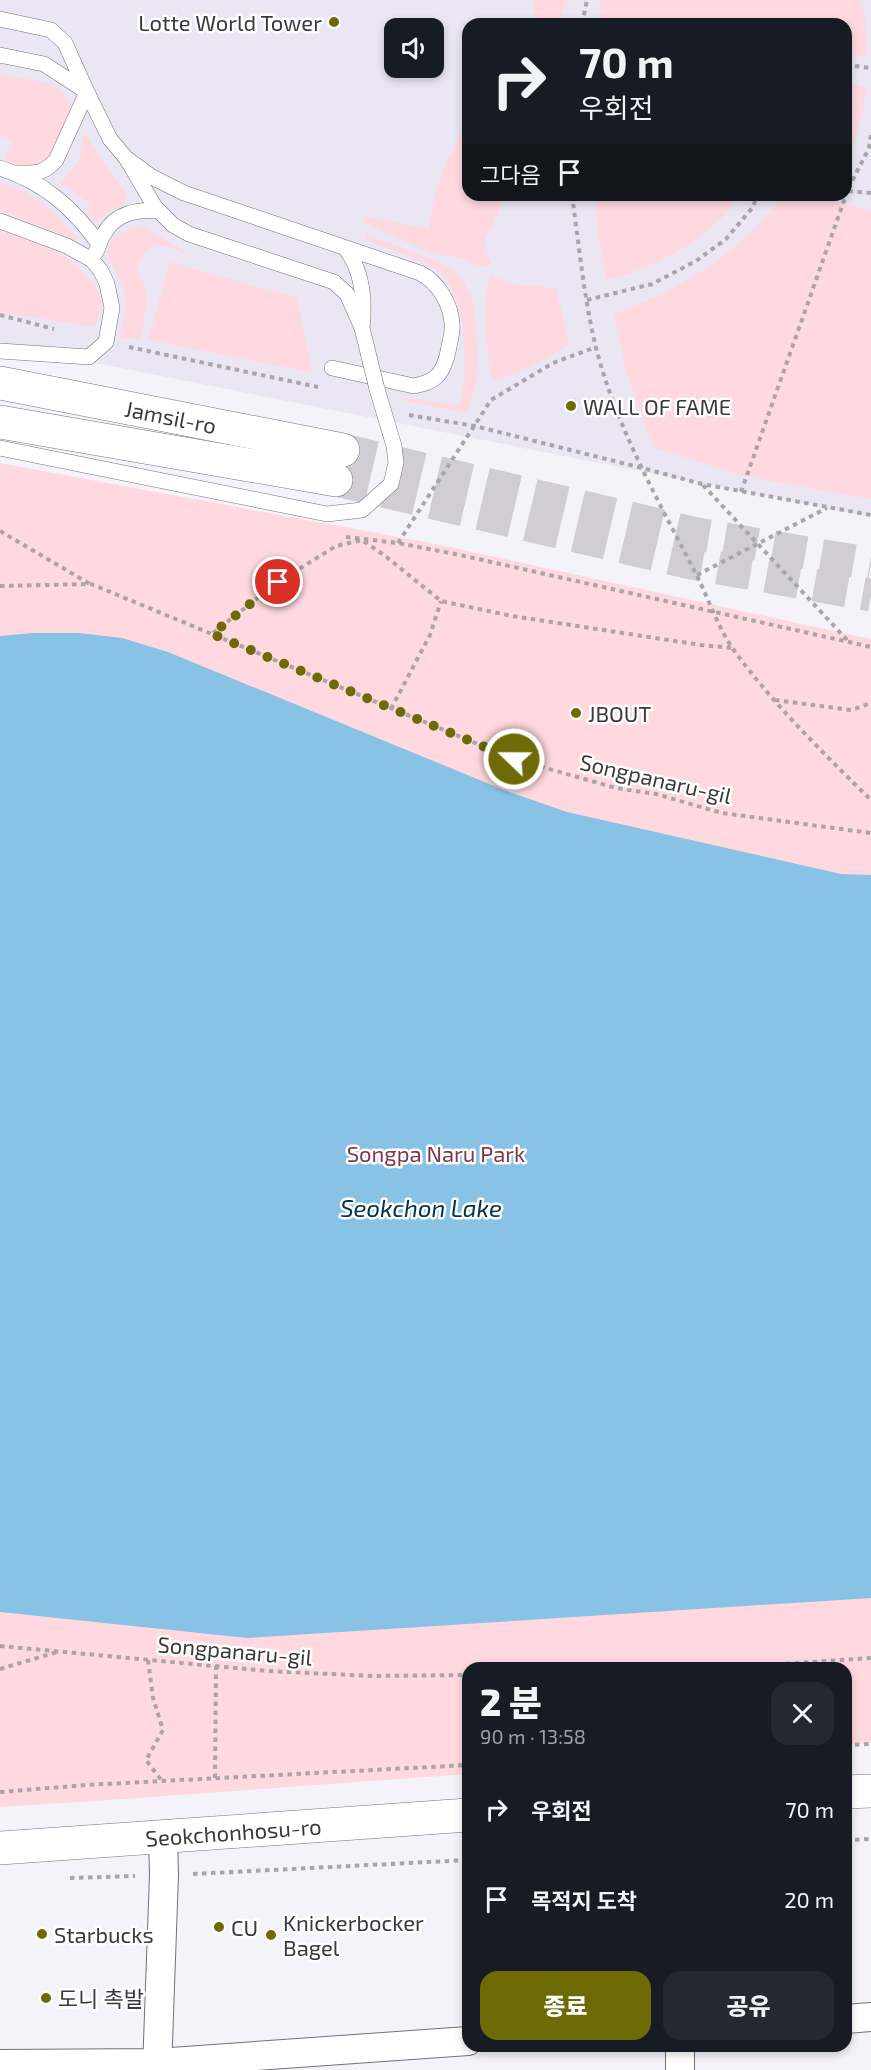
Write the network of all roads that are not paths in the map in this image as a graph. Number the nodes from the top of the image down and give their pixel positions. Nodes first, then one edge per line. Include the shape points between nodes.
1 (0, 19) edge
2 (0, 55) edge
3 (87, 92) junction
4 (126, 158) junction
5 (0, 168) edge
6 (16, 173) junction
7 (159, 212) junction
8 (0, 221) edge
9 (99, 244) junction
10 (346, 249) junction
11 (92, 260) junction
12 (362, 328) junction
13 (0, 351) edge
14 (332, 368) dead end
15 (0, 383) edge
16 (0, 422) edge
17 (0, 448) edge
18 (871, 1791) edge
19 (852, 1792) edge
20 (462, 1815) edge
21 (163, 1836) junction
22 (0, 1848) edge
23 (871, 2017) edge
24 (852, 2019) edge
25 (462, 2041) edge
26 (680, 2052) edge
27 (0, 2064) edge
28 (157, 2066) edge
29 (680, 2070) edge

1 - 3 lane via 51,30 65,43
2 - 3 lane via 44,64
3 - 4 lane via 110,139
3 - 6 lane via 56,160 38,173
4 - 7 lane
4 - 10 lane via 184,193
5 - 6 lane
6 - 9 lane via 68,207
7 - 9 lane via 128,213 104,233
7 - 12 lane via 189,234 334,282 347,294
8 - 11 lane via 67,246
9 - 11 lane
10 - 12 lane via 362,283
10 - 14 lane via 426,276 447,303 453,324 442,370 426,383 414,386
11 - 13 lane via 107,284 112,308 105,342 89,357
12 - 17 lane, bridge via 396,463 391,484 362,510 327,514
15 - 16 street, Jamsil-ro via 339,465
18 - 19 street
20 - 21 street, Seokchonhosu-ro
21 - 22 street, Seokchonhosu-ro
21 - 28 street
23 - 24 street
25 - 28 street
26 - 29 street
27 - 28 street

